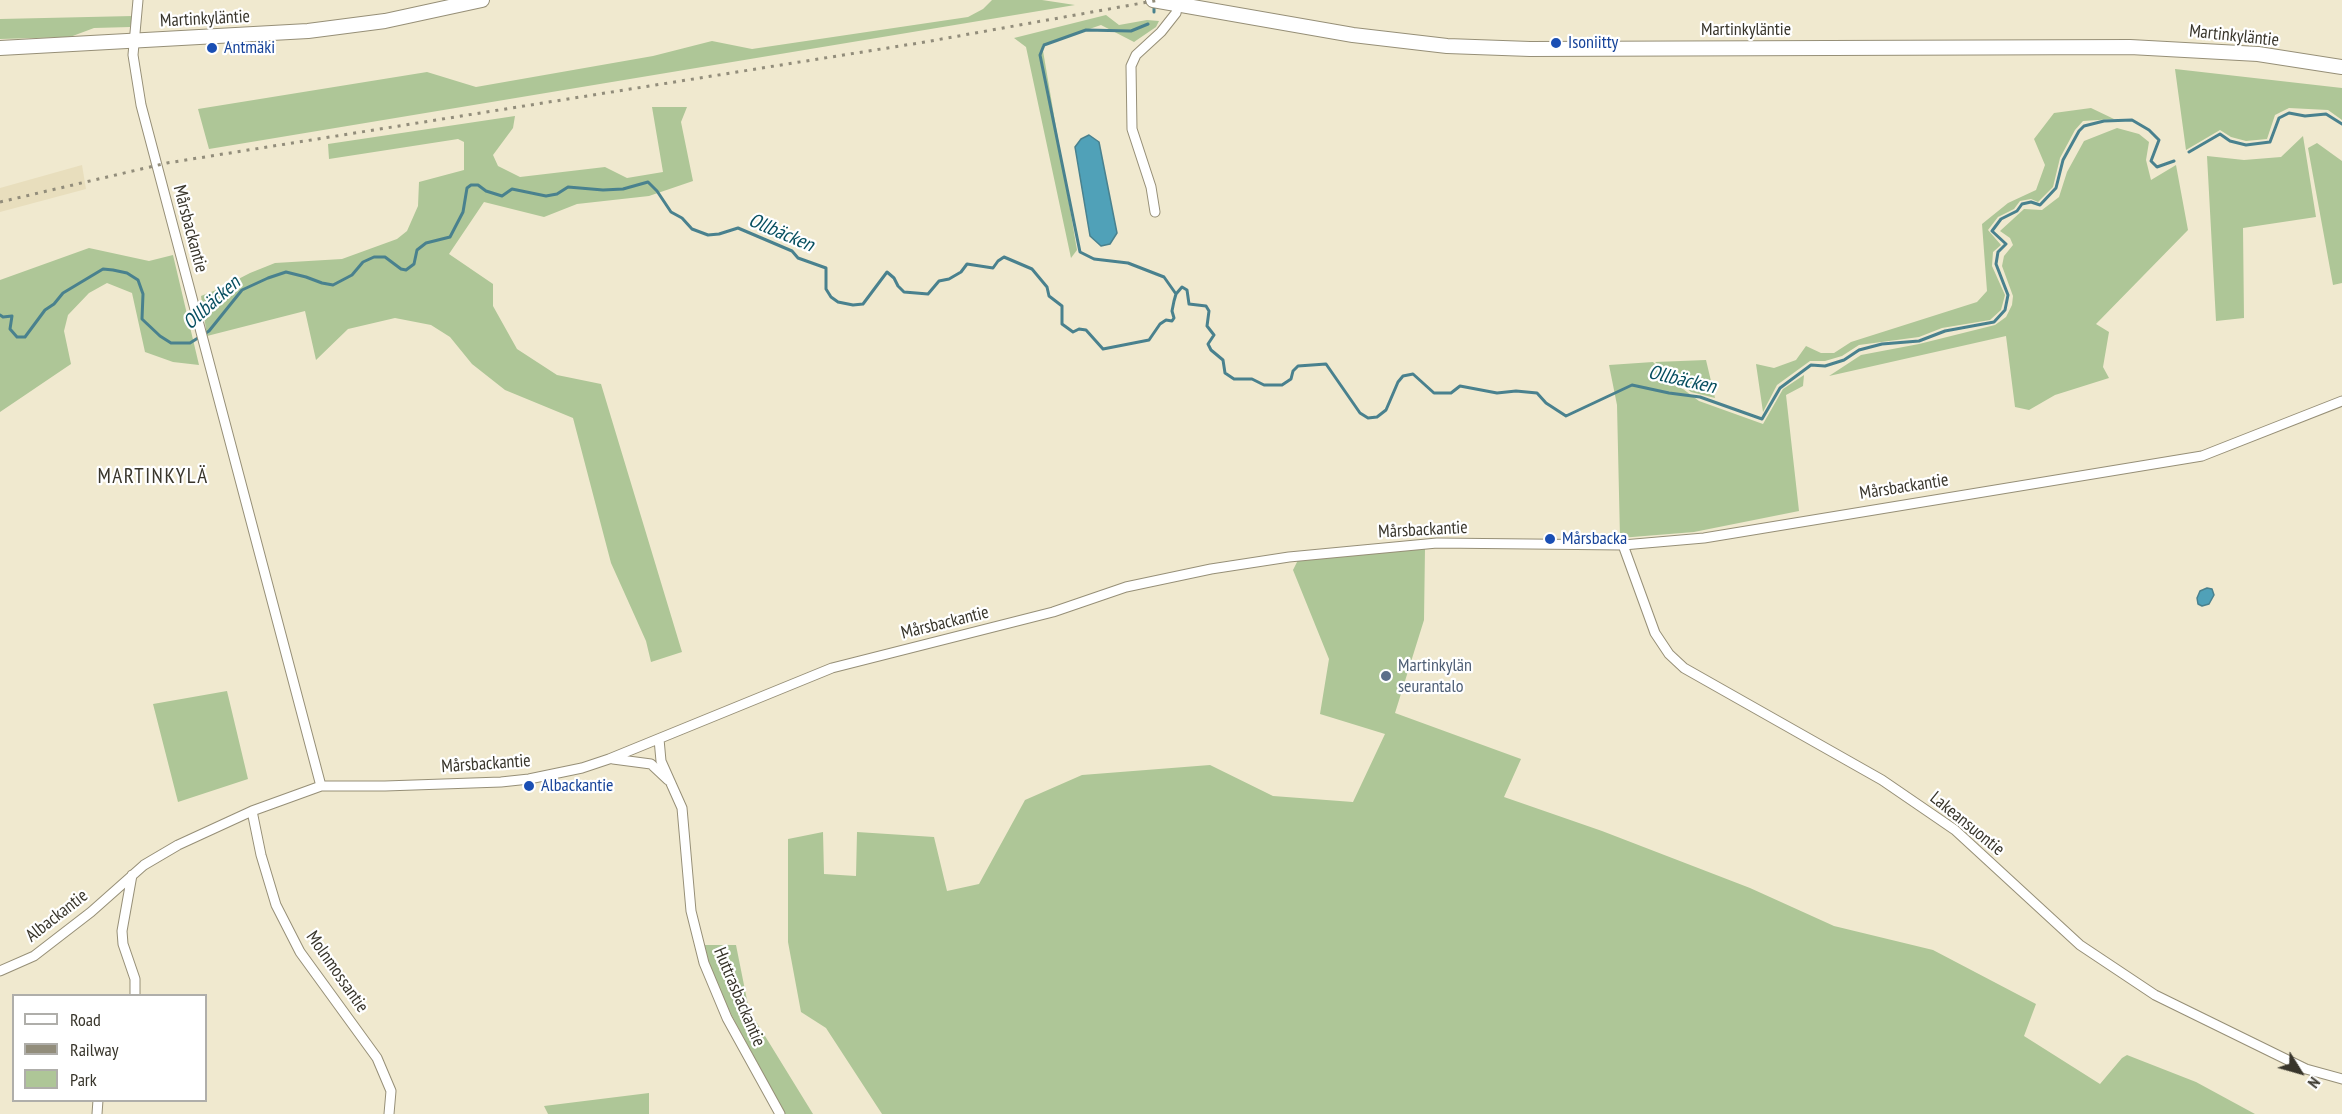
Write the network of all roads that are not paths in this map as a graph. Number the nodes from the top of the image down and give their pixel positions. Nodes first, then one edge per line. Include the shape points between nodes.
1 (138, 0) edge
2 (482, 0) edge
3 (1153, 0) edge
4 (1178, 4) junction
5 (134, 41) junction
6 (0, 48) edge
7 (2342, 67) edge
8 (1155, 212) dead end
9 (2342, 401) edge
10 (1623, 545) junction
11 (659, 739) junction
12 (609, 759) junction
13 (669, 781) junction
14 (321, 786) junction
15 (252, 811) junction
16 (132, 875) junction
17 (0, 971) edge
18 (135, 994) edge
19 (2342, 1079) edge
20 (389, 1114) edge
21 (780, 1114) edge

1 - 5 street
2 - 5 street, Martinkyläntie via 385,21 308,31
3 - 4 street, Martinkyläntie
4 - 7 street, Martinkyläntie via 1353,35 1447,46 2130,47 2258,54
4 - 8 street via 1176,13 1136,55 1131,66 1132,129
5 - 6 street, Martinkyläntie
5 - 14 street, Mårsbackantie via 141,105
9 - 10 street, Mårsbackantie via 2202,456 1704,538
10 - 11 street, Mårsbackantie via 1437,543 1289,557 1211,569 1126,587 1053,612 832,668
10 - 19 street, Lakeansuontie via 1655,633 1684,668 1882,780 1955,830 2080,945 2155,995 2306,1069
11 - 12 street, Mårsbackantie
11 - 13 street, Huttrasbackantie
12 - 13 street, Huttrasbackantie via 651,764
12 - 14 street, Mårsbackantie via 582,768 501,782
13 - 21 street, Huttrasbackantie via 682,808 691,911 704,963 737,1039
14 - 15 street, Albackantie
15 - 16 street, Albackantie via 178,845
15 - 20 street, Molnmossantie via 276,904 300,952 377,1058 391,1091
16 - 17 street, Albackantie via 34,956
16 - 18 street via 122,932 135,979

